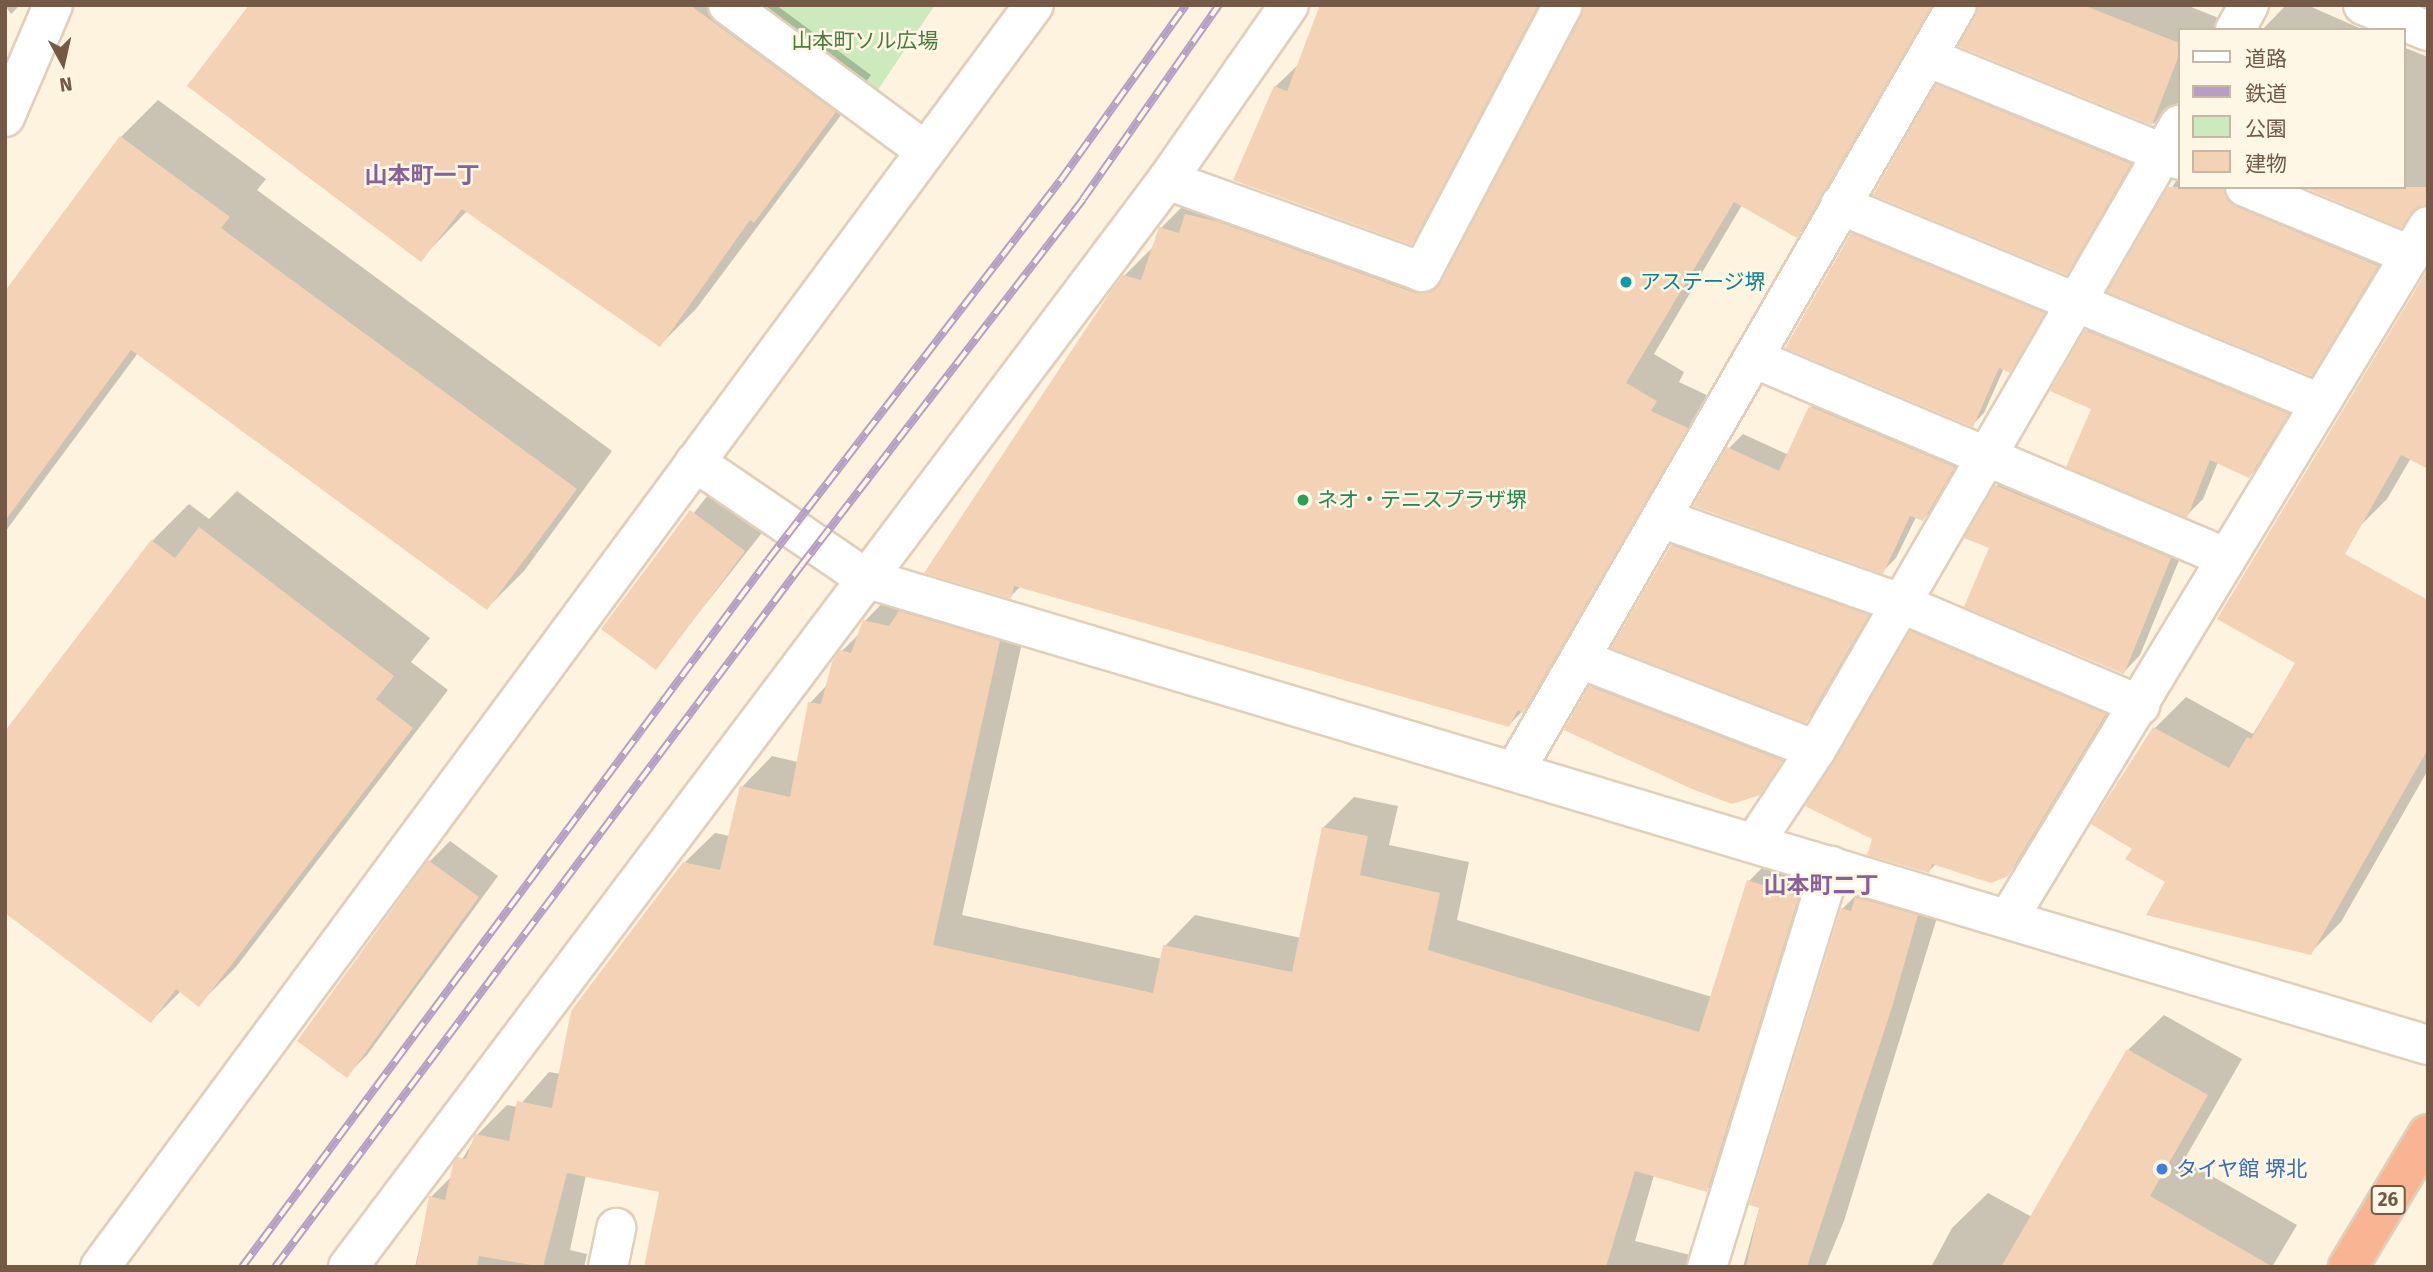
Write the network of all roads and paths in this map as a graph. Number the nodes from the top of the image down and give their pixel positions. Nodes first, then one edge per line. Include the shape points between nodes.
1 (53, 5) edge
2 (728, 5) edge
3 (1034, 5) edge
4 (1289, 5) edge
5 (1563, 5) edge
6 (1957, 5) edge
7 (2249, 5) edge
8 (2363, 5) edge
9 (2236, 28) edge
10 (2428, 31) edge
11 (1927, 57) junction
12 (5, 117) edge
13 (2174, 146) edge
14 (925, 151) junction
15 (1167, 180) junction
16 (2252, 189) edge
17 (1840, 205) junction
18 (2419, 240) edge
19 (2077, 301) junction
20 (1752, 358) junction
21 (2320, 403) junction
22 (1986, 459) junction
23 (695, 462) junction
24 (1661, 518) junction
25 (2227, 558) junction
26 (865, 578) junction
27 (1902, 604) junction
28 (1580, 659) junction
29 (2140, 705) junction
30 (1816, 750) junction
31 (1516, 769) junction
32 (1755, 842) junction
33 (1831, 866) junction
34 (2008, 919) junction
35 (2428, 1045) edge
36 (2428, 1134) edge
37 (616, 1228) dead end
38 (100, 1267) edge
39 (348, 1267) edge
40 (608, 1267) edge
41 (1707, 1267) edge
42 (2348, 1267) edge

1 - 12 street
2 - 14 street
3 - 14 street
4 - 15 street
5 - 15 street via 1422,272
6 - 11 street
7 - 9 street
8 - 10 street
11 - 13 street
11 - 17 street
13 - 19 street
14 - 23 street
15 - 26 street
16 - 18 street
17 - 19 street
17 - 20 street
18 - 21 street
19 - 21 street
19 - 22 street
20 - 22 street
20 - 24 street
21 - 25 street
22 - 25 street
22 - 27 street
23 - 26 street
23 - 38 street
24 - 27 street
24 - 28 street
25 - 29 street
26 - 31 street
26 - 39 street
27 - 29 street
27 - 30 street
28 - 30 street
28 - 31 street
29 - 34 street
30 - 32 street
31 - 32 street
32 - 33 street
33 - 34 street
33 - 41 street
34 - 35 street
36 - 42 highway, 26
37 - 40 street

